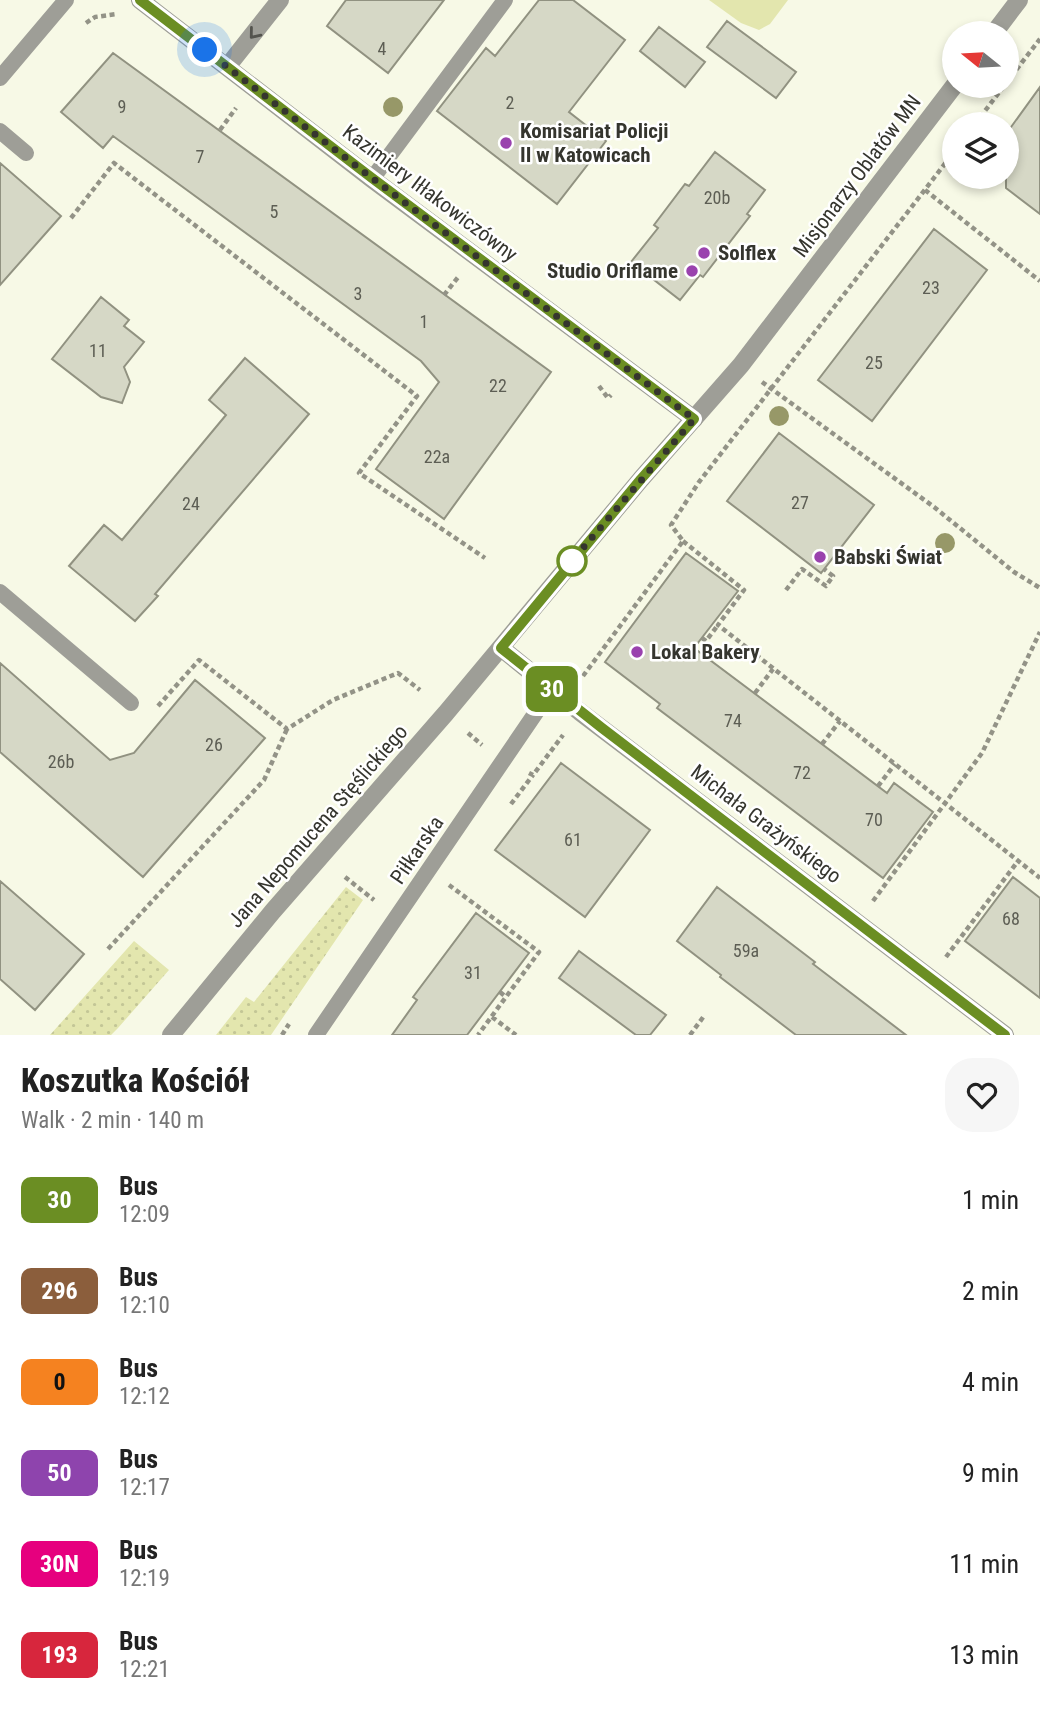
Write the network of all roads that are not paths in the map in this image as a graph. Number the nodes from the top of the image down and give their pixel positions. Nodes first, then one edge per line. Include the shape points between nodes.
1 (66, 0) edge
2 (140, 0) edge
3 (280, 0) edge
4 (505, 0) edge
5 (1019, 0) edge
6 (1003, 21) edge
7 (227, 67) junction
8 (0, 78) edge
9 (945, 98) edge
10 (0, 131) edge
11 (26, 153) dead end
12 (372, 178) junction
13 (694, 419) junction
14 (0, 592) edge
15 (501, 648) junction
16 (552, 689) junction
17 (131, 703) road end
18 (171, 1035) edge
19 (316, 1035) edge
20 (1005, 1035) edge

1 - 8 lane
2 - 7 street, Kazimiery Iłłakowiczówny
3 -> 7 street
4 - 12 lane
5 - 6 street
7 - 12 street, Kazimiery Iłłakowiczówny
9 - 13 street, Misjonarzy Oblatów MN via 741,365
10 - 11 lane
12 - 13 street, Kazimiery Iłłakowiczówny
13 - 15 street, Misjonarzy Oblatów MN
14 - 17 lane
15 - 16 street, Michała Grażyńskiego
15 - 18 street, Jana Nepomucena Stęślickiego
16 - 19 lane, Piłkarska
16 - 20 street, Michała Grażyńskiego

